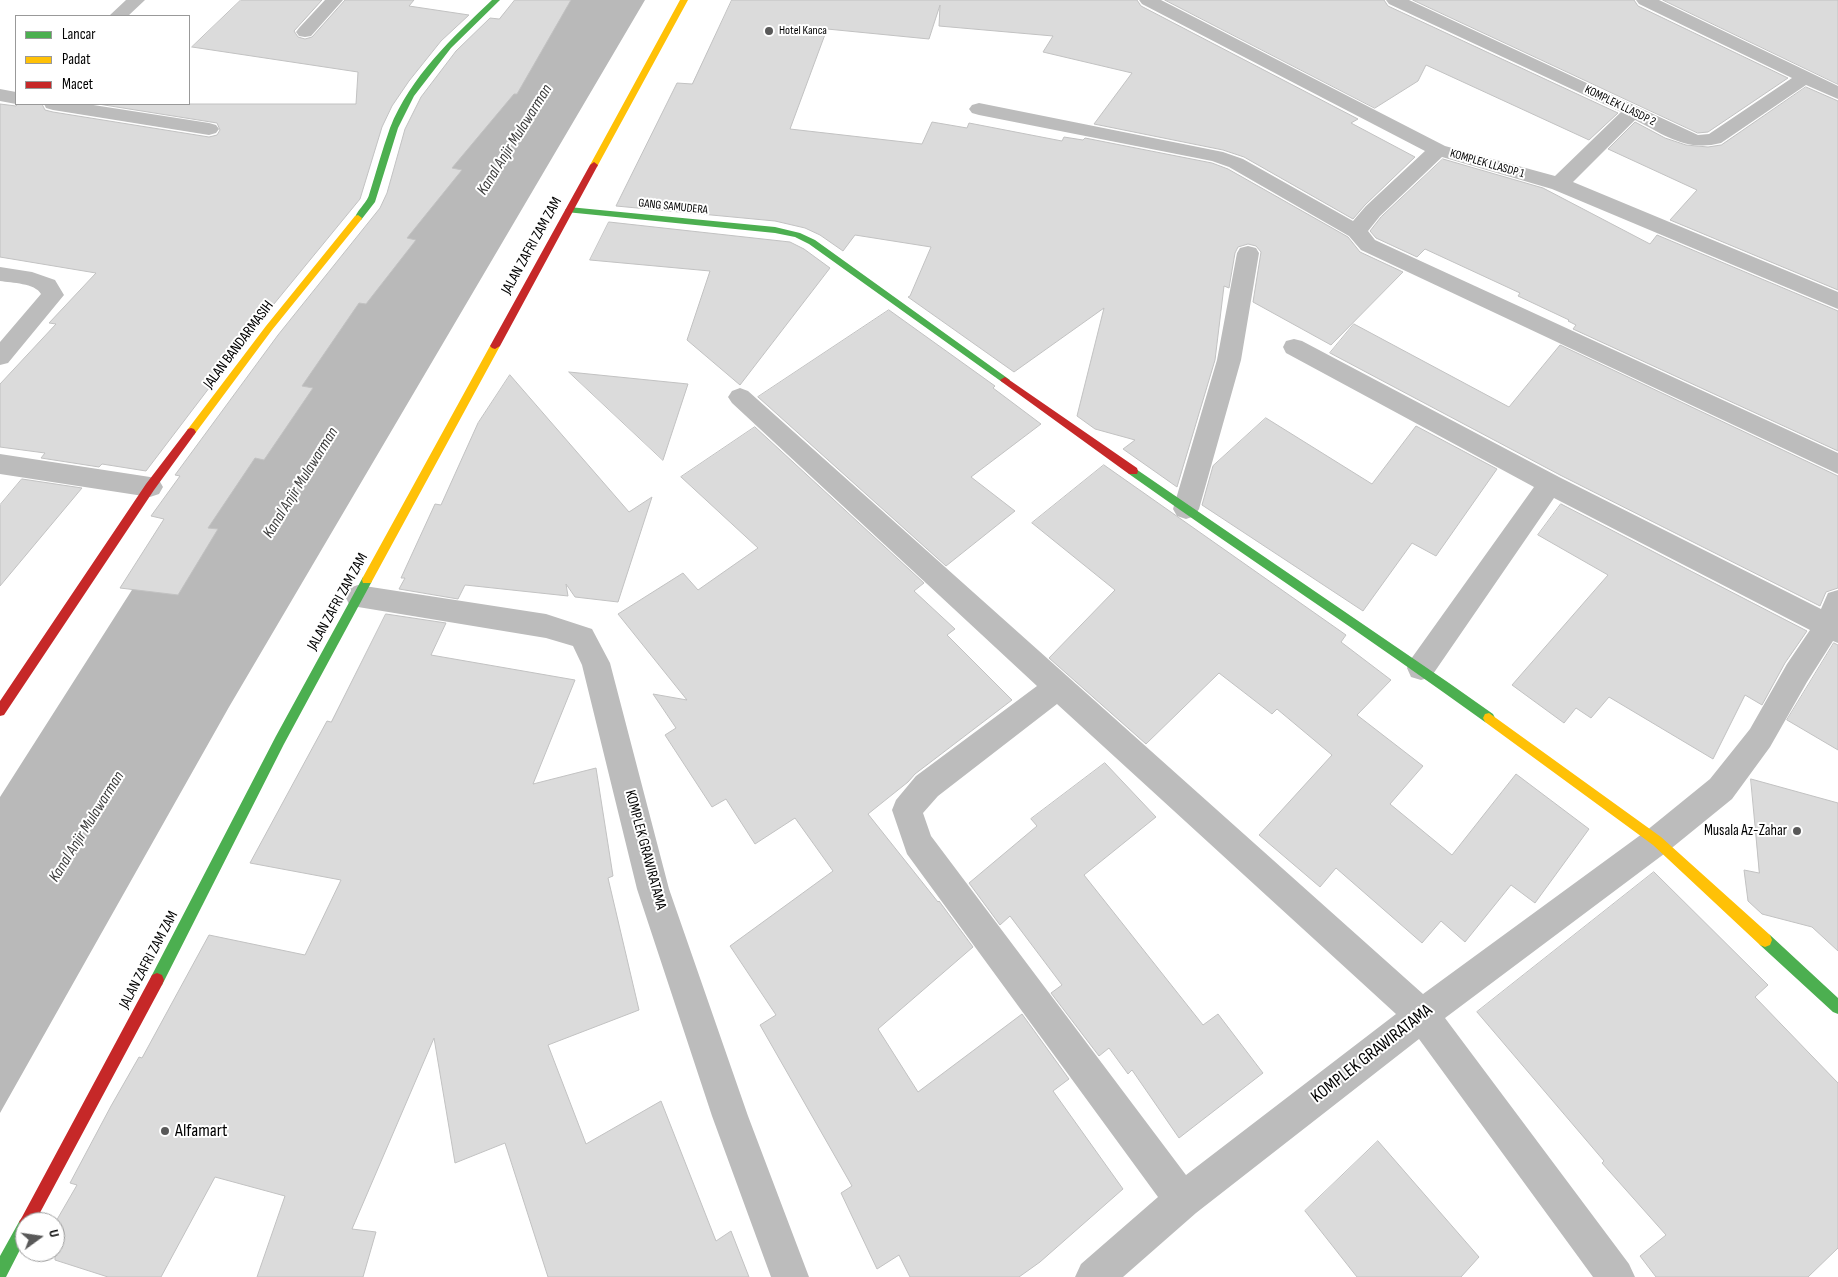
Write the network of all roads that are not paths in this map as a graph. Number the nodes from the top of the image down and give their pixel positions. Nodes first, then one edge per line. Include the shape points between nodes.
1 (136, 0) edge
2 (334, 0) edge
3 (496, 0) edge
4 (684, 0) edge
5 (1148, 0) edge
6 (1395, 0) edge
7 (1645, 0) edge
8 (119, 15) edge
9 (305, 32) dead end
10 (1804, 78) junction
11 (1838, 93) edge
12 (0, 95) edge
13 (15, 98) edge
14 (58, 105) edge
15 (979, 109) dead end
16 (1633, 111) junction
17 (209, 129) dead end
18 (1438, 150) junction
19 (1559, 184) junction
20 (569, 210) junction
21 (1356, 230) junction
22 (1248, 253) dead end
23 (0, 274) edge
24 (1838, 301) edge
25 (1294, 347) dead end
26 (0, 357) edge
27 (740, 397) dead end
28 (0, 464) edge
29 (1838, 464) edge
30 (1550, 484) junction
31 (150, 487) junction
32 (1186, 509) junction
33 (358, 596) junction
34 (1835, 619) edge
35 (1421, 668) junction
36 (1058, 687) junction
37 (0, 711) edge
38 (1657, 842) junction
39 (1838, 1007) edge
40 (1422, 1015) junction
41 (1183, 1200) junction
42 (32, 1212) edge
43 (15, 1244) edge
44 (0, 1272) edge
45 (790, 1277) edge
46 (1094, 1277) edge
47 (1616, 1277) edge

1 - 8 street
2 - 9 street
3 - 31 street, JALAN BANDARMASIH via 424,74 397,118 371,202 269,328
4 - 20 street, JALAN ZAFRI ZAM ZAM
5 - 18 street, KOMPLEK LLASDP 1
6 - 16 street, KOMPLEK LLASDP 2
7 - 10 street
10 - 11 street
10 - 16 street, KOMPLEK LLASDP 2 via 1714,139 1686,138
12 - 13 street
14 - 17 street
15 - 21 street via 1216,156 1236,163
16 - 19 street
18 - 19 street, KOMPLEK LLASDP 1
18 - 21 street
19 - 24 street, KOMPLEK LLASDP 1
20 - 32 street, GANG SAMUDERA via 797,234
20 - 33 street, JALAN ZAFRI ZAM ZAM
21 - 29 street via 1368,245
22 - 32 street via 1229,360
23 - 26 street via 32,279 46,285 53,295
25 - 30 street
27 - 36 street
28 - 31 street
30 - 34 street
30 - 35 street
31 - 37 street, JALAN BANDARMASIH
32 - 35 street, GANG SAMUDERA
33 - 42 street, JALAN ZAFRI ZAM ZAM
33 - 45 street, KOMPLEK GRAWIRATAMA via 546,626 582,637 596,663 653,889 730,1116
34 - 38 street, KOMPLEK GRAWIRATAMA via 1797,673 1760,738 1721,789
35 - 38 street, GANG SAMUDERA
36 - 40 street
36 - 41 street via 927,786 907,810 918,844
38 - 39 street, GANG SAMUDERA
38 - 40 street, KOMPLEK GRAWIRATAMA
40 - 41 street, KOMPLEK GRAWIRATAMA
40 - 47 street
41 - 46 street, KOMPLEK GRAWIRATAMA
43 - 44 street, JALAN ZAFRI ZAM ZAM

